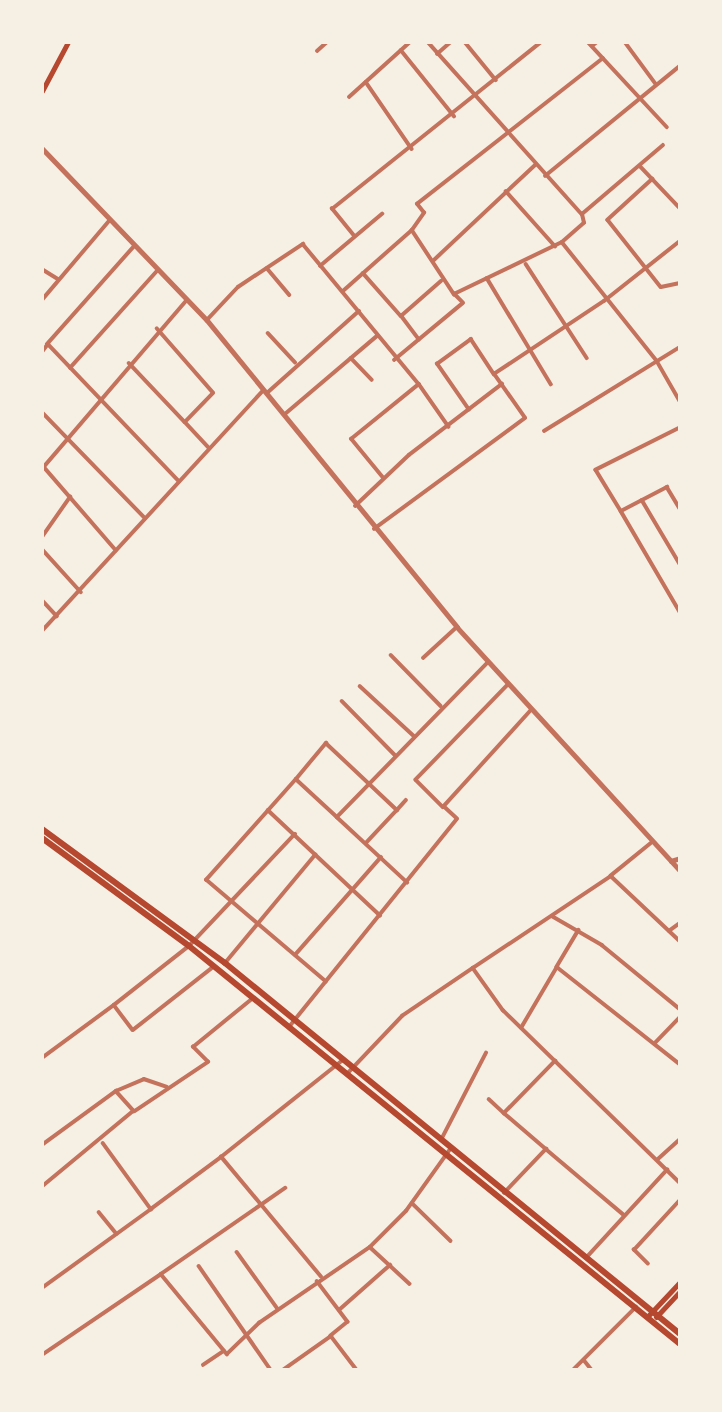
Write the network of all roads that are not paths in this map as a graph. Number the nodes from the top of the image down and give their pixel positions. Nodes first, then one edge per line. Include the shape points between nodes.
1 (68, 42) edge
2 (327, 42) edge
3 (410, 42) edge
4 (428, 42) edge
5 (451, 42) edge
6 (465, 42) edge
7 (541, 42) edge
8 (588, 42) edge
9 (597, 42) edge
10 (625, 42) edge
11 (592, 46) junction
12 (401, 50) junction
13 (317, 51) dead end
14 (437, 54) junction
15 (603, 58) junction
16 (680, 66) edge
17 (496, 80) junction
18 (366, 82) junction
19 (656, 84) junction
20 (42, 91) edge
21 (349, 97) dead end
22 (639, 97) junction
23 (476, 98) junction
24 (454, 116) junction
25 (667, 127) dead end
26 (506, 132) junction
27 (663, 145) dead end
28 (42, 148) edge
29 (412, 149) junction
30 (535, 165) junction
31 (640, 166) junction
32 (545, 176) junction
33 (653, 179) junction
34 (506, 191) junction
35 (680, 208) edge
36 (382, 214) dead end
37 (582, 214) junction
38 (108, 220) junction
39 (412, 230) junction
40 (354, 236) junction
41 (680, 241) edge
42 (562, 242) junction
43 (555, 246) junction
44 (134, 247) junction
45 (434, 260) junction
46 (526, 264) junction
47 (645, 265) junction
48 (320, 266) junction
49 (267, 268) junction
50 (42, 269) edge
51 (157, 271) junction
52 (363, 273) junction
53 (487, 278) junction
54 (58, 279) junction
55 (440, 281) junction
56 (680, 283) edge
57 (344, 291) junction
58 (454, 293) junction
59 (289, 295) dead end
60 (42, 300) edge
61 (604, 301) junction
62 (186, 302) junction
63 (360, 311) junction
64 (401, 316) junction
65 (207, 320) junction
66 (564, 324) junction
67 (157, 329) junction
68 (268, 332) dead end
69 (377, 336) junction
70 (419, 340) junction
71 (48, 344) junction
72 (680, 347) edge
73 (530, 349) junction
74 (42, 352) edge
75 (351, 358) junction
76 (587, 358) dead end
77 (394, 360) junction
78 (657, 361) junction
79 (296, 362) junction
80 (130, 363) junction
81 (70, 368) junction
82 (494, 373) junction
83 (372, 380) dead end
84 (419, 384) junction
85 (502, 384) junction
86 (551, 384) dead end
87 (265, 392) junction
88 (102, 396) junction
89 (680, 401) edge
90 (469, 410) junction
91 (42, 412) edge
92 (283, 416) junction
93 (185, 422) junction
94 (449, 427) junction
95 (680, 428) edge
96 (544, 431) dead end
97 (71, 435) junction
98 (209, 448) junction
99 (43, 468) edge
100 (383, 478) junction
101 (178, 481) junction
102 (70, 497) junction
103 (642, 500) junction
104 (355, 506) junction
105 (680, 509) edge
106 (621, 511) junction
107 (145, 518) junction
108 (374, 529) junction
109 (42, 537) edge
110 (42, 549) edge
111 (116, 550) junction
112 (680, 564) edge
113 (81, 592) junction
114 (42, 600) edge
115 (680, 612) edge
116 (57, 616) junction
117 (457, 627) junction
118 (42, 631) edge
119 (391, 656) dead end
120 (423, 658) dead end
121 (488, 662) junction
122 (360, 685) dead end
123 (508, 685) junction
124 (342, 701) dead end
125 (442, 707) junction
126 (531, 710) junction
127 (414, 736) junction
128 (394, 755) junction
129 (296, 779) junction
130 (367, 783) junction
131 (407, 800) dead end
132 (443, 807) junction
133 (268, 810) junction
134 (397, 810) junction
135 (337, 817) junction
136 (42, 829) edge
137 (295, 834) junction
138 (42, 838) edge
139 (653, 842) junction
140 (366, 843) junction
141 (315, 854) junction
142 (382, 857) junction
143 (680, 858) edge
144 (671, 861) junction
145 (680, 870) edge
146 (611, 876) junction
147 (407, 882) junction
148 (353, 889) junction
149 (234, 902) junction
150 (380, 915) junction
151 (552, 916) junction
152 (256, 922) junction
153 (680, 923) edge
154 (579, 930) junction
155 (669, 931) junction
156 (195, 940) junction
157 (680, 941) edge
158 (189, 946) junction
159 (295, 955) junction
160 (225, 962) junction
161 (214, 966) junction
162 (557, 967) junction
163 (473, 968) junction
164 (326, 982) junction
165 (253, 998) junction
166 (114, 1005) junction
167 (680, 1009) edge
168 (680, 1017) edge
169 (295, 1019) junction
170 (289, 1027) junction
171 (522, 1028) junction
172 (654, 1044) junction
173 (486, 1054) dead end
174 (42, 1058) edge
175 (344, 1059) junction
176 (555, 1061) junction
177 (680, 1064) edge
178 (337, 1066) junction
179 (354, 1067) junction
180 (347, 1074) junction
181 (167, 1087) junction
182 (381, 1090) junction
183 (116, 1091) junction
184 (375, 1097) junction
185 (489, 1099) dead end
186 (134, 1111) junction
187 (505, 1112) junction
188 (413, 1116) junction
189 (407, 1123) junction
190 (680, 1139) edge
191 (441, 1140) junction
192 (103, 1143) junction
193 (42, 1144) edge
194 (437, 1148) junction
195 (451, 1148) junction
196 (546, 1149) junction
197 (446, 1155) junction
198 (221, 1157) junction
199 (658, 1159) junction
200 (667, 1170) junction
201 (680, 1183) edge
202 (42, 1187) edge
203 (285, 1188) dead end
204 (504, 1193) junction
205 (680, 1199) edge
206 (412, 1203) junction
207 (258, 1206) junction
208 (151, 1209) junction
209 (99, 1212) dead end
210 (624, 1215) junction
211 (117, 1234) junction
212 (452, 1241) dead end
213 (370, 1247) junction
214 (237, 1252) dead end
215 (584, 1259) junction
216 (648, 1264) dead end
217 (390, 1265) junction
218 (199, 1266) dead end
219 (161, 1274) junction
220 (319, 1279) junction
221 (605, 1279) junction
222 (680, 1282) edge
223 (410, 1284) dead end
224 (42, 1289) edge
225 (680, 1291) edge
226 (638, 1305) junction
227 (278, 1309) junction
228 (339, 1310) junction
229 (653, 1316) junction
230 (247, 1334) junction
231 (680, 1334) edge
232 (331, 1336) junction
233 (680, 1344) edge
234 (223, 1350) junction
235 (42, 1355) edge
236 (584, 1360) junction
237 (203, 1365) dead end
238 (271, 1370) edge
239 (283, 1370) edge
240 (357, 1370) edge
241 (573, 1370) edge
242 (592, 1370) edge

1 - 20 main road
2 - 13 street
3 - 12 street
4 - 14 street
5 - 14 street
6 - 17 street
7 - 17 street
8 - 11 street
9 - 11 street
10 - 19 street
11 - 15 street
12 - 18 street
12 - 24 street
14 - 23 street
15 - 22 street
15 - 26 street
16 - 19 street
17 - 23 street
18 - 21 street
18 - 29 street
19 - 22 street
22 - 25 street
22 - 32 street
23 - 24 street
23 - 26 street
24 - 29 street
26 - 30 street
26 - 39 street via 417,204 424,213
27 - 31 street
28 - 38 street
29 - 40 street via 332,209
30 - 32 street
30 - 34 street
31 - 33 street
31 - 37 street
32 - 37 street
33 - 35 street
33 - 47 street via 608,220
34 - 43 street
34 - 45 street
36 - 40 street
37 - 42 street via 584,223
38 - 44 street
38 - 54 street
39 - 45 street
39 - 52 street
40 - 48 street
41 - 47 street
42 - 43 street
42 - 61 street
43 - 46 street
44 - 51 street
44 - 71 street
45 - 55 street
46 - 53 street
46 - 66 street
47 - 56 street via 661,287
47 - 61 street
48 - 49 street via 303,244
48 - 57 street
49 - 59 street
49 - 65 street
50 - 54 street
51 - 62 street
51 - 81 street
52 - 57 street
52 - 64 street
53 - 58 street
53 - 73 street
54 - 60 street
55 - 58 street
55 - 64 street
57 - 63 street
58 - 70 street via 463,303
61 - 66 street
61 - 78 street
62 - 65 street
62 - 67 street
63 - 69 street
63 - 79 street
64 - 70 street
65 - 87 street
66 - 73 street
66 - 76 street
67 - 80 street
67 - 93 street via 213,393
68 - 79 street
69 - 75 street
69 - 77 street
70 - 77 street
71 - 74 street
71 - 81 street
72 - 78 street
73 - 82 street
73 - 86 street
75 - 83 street
75 - 92 street
77 - 84 street
78 - 89 street
78 - 96 street
79 - 87 street
80 - 88 street
80 - 93 street
81 - 88 street
82 - 85 street
82 - 90 street via 471,339 436,364
84 - 94 street
84 - 100 street via 351,439
85 - 90 street
85 - 108 street via 525,418
87 - 92 street
87 - 98 street
88 - 97 street
88 - 101 street
90 - 94 street
91 - 97 street
92 - 104 street
93 - 98 street
94 - 100 street
95 - 106 street via 596,470
97 - 99 street
97 - 107 street
98 - 101 street
99 - 102 street
100 - 104 street
101 - 107 street
102 - 109 street
102 - 111 street
103 - 105 street via 667,487
103 - 106 street
103 - 112 street
104 - 108 street
106 - 115 street
107 - 111 street
108 - 117 street
110 - 113 street
111 - 113 street
113 - 116 street
114 - 116 street
116 - 118 street
117 - 120 street
117 - 121 street
119 - 125 street
121 - 123 street
121 - 125 street
122 - 127 street
123 - 126 street
123 - 132 street via 416,780
124 - 128 street
125 - 127 street
126 - 132 street
126 - 139 street
127 - 128 street
128 - 130 street
129 - 130 street via 326,743
129 - 133 street
129 - 135 street
130 - 134 street
130 - 135 street
131 - 134 street
132 - 147 street via 457,819
133 - 137 street
133 - 149 street via 206,880
134 - 140 street
135 - 140 street
136 - 156 highway
137 - 141 street
137 - 149 street
138 - 158 highway
139 - 144 street
139 - 146 street
140 - 142 street
141 - 148 street
141 - 152 street
142 - 147 street
142 - 148 street
143 - 144 street
144 - 145 street
146 - 151 street
146 - 155 street
147 - 150 street
148 - 150 street
148 - 159 street
149 - 152 street
149 - 156 street
150 - 164 street
151 - 154 street
151 - 163 street
152 - 159 street
152 - 160 street
153 - 155 street
154 - 162 street
154 - 167 street
155 - 157 street
156 - 158 street
156 - 160 highway
158 - 161 highway
158 - 166 street
159 - 164 street
160 - 169 highway
161 - 165 highway
161 - 166 street via 133,1030
162 - 171 street
162 - 172 street
163 - 171 street
163 - 179 street via 402,1016
164 - 169 street
165 - 170 highway
165 - 181 street via 193,1047 208,1062
166 - 174 street
168 - 172 street
169 - 170 street
169 - 175 highway
170 - 178 highway
171 - 176 street
172 - 177 street
173 - 191 street
175 - 178 street
175 - 179 highway
176 - 187 street
176 - 199 street
178 - 180 highway
178 - 198 street
179 - 180 street
179 - 182 highway
180 - 184 highway
181 - 183 street via 144,1079
181 - 186 street
182 - 184 highway
182 - 188 highway
183 - 186 street
183 - 193 street
184 - 189 highway
185 - 187 street
186 - 192 street
187 - 196 street
188 - 189 highway
188 - 191 highway
189 - 194 highway
190 - 199 street
191 - 194 street
191 - 195 highway
192 - 202 street
192 - 208 street
194 - 197 highway
195 - 197 street
195 - 204 highway
196 - 204 street
196 - 210 street
197 - 206 street
197 - 221 highway
198 - 207 street
198 - 208 street
199 - 200 street
200 - 201 street
200 - 210 street
203 - 207 street
204 - 215 highway
205 - 216 street via 634,1250
206 - 212 street
206 - 213 street
207 - 219 street
207 - 220 street
208 - 211 street
209 - 211 street
210 - 215 street
211 - 224 street
213 - 217 street
213 - 220 street
214 - 227 street
215 - 221 highway
217 - 223 street
217 - 228 street
218 - 230 street
219 - 234 street
219 - 235 street
220 - 227 street
220 - 228 street
221 - 226 highway
222 - 229 main road
225 - 229 main road
226 - 229 highway
226 - 236 street
227 - 230 street
228 - 232 street via 348,1322
229 - 231 highway
229 - 233 highway
230 - 234 street via 227,1354
230 - 238 street
232 - 239 street
232 - 240 street
234 - 237 street
236 - 241 street
236 - 242 street

